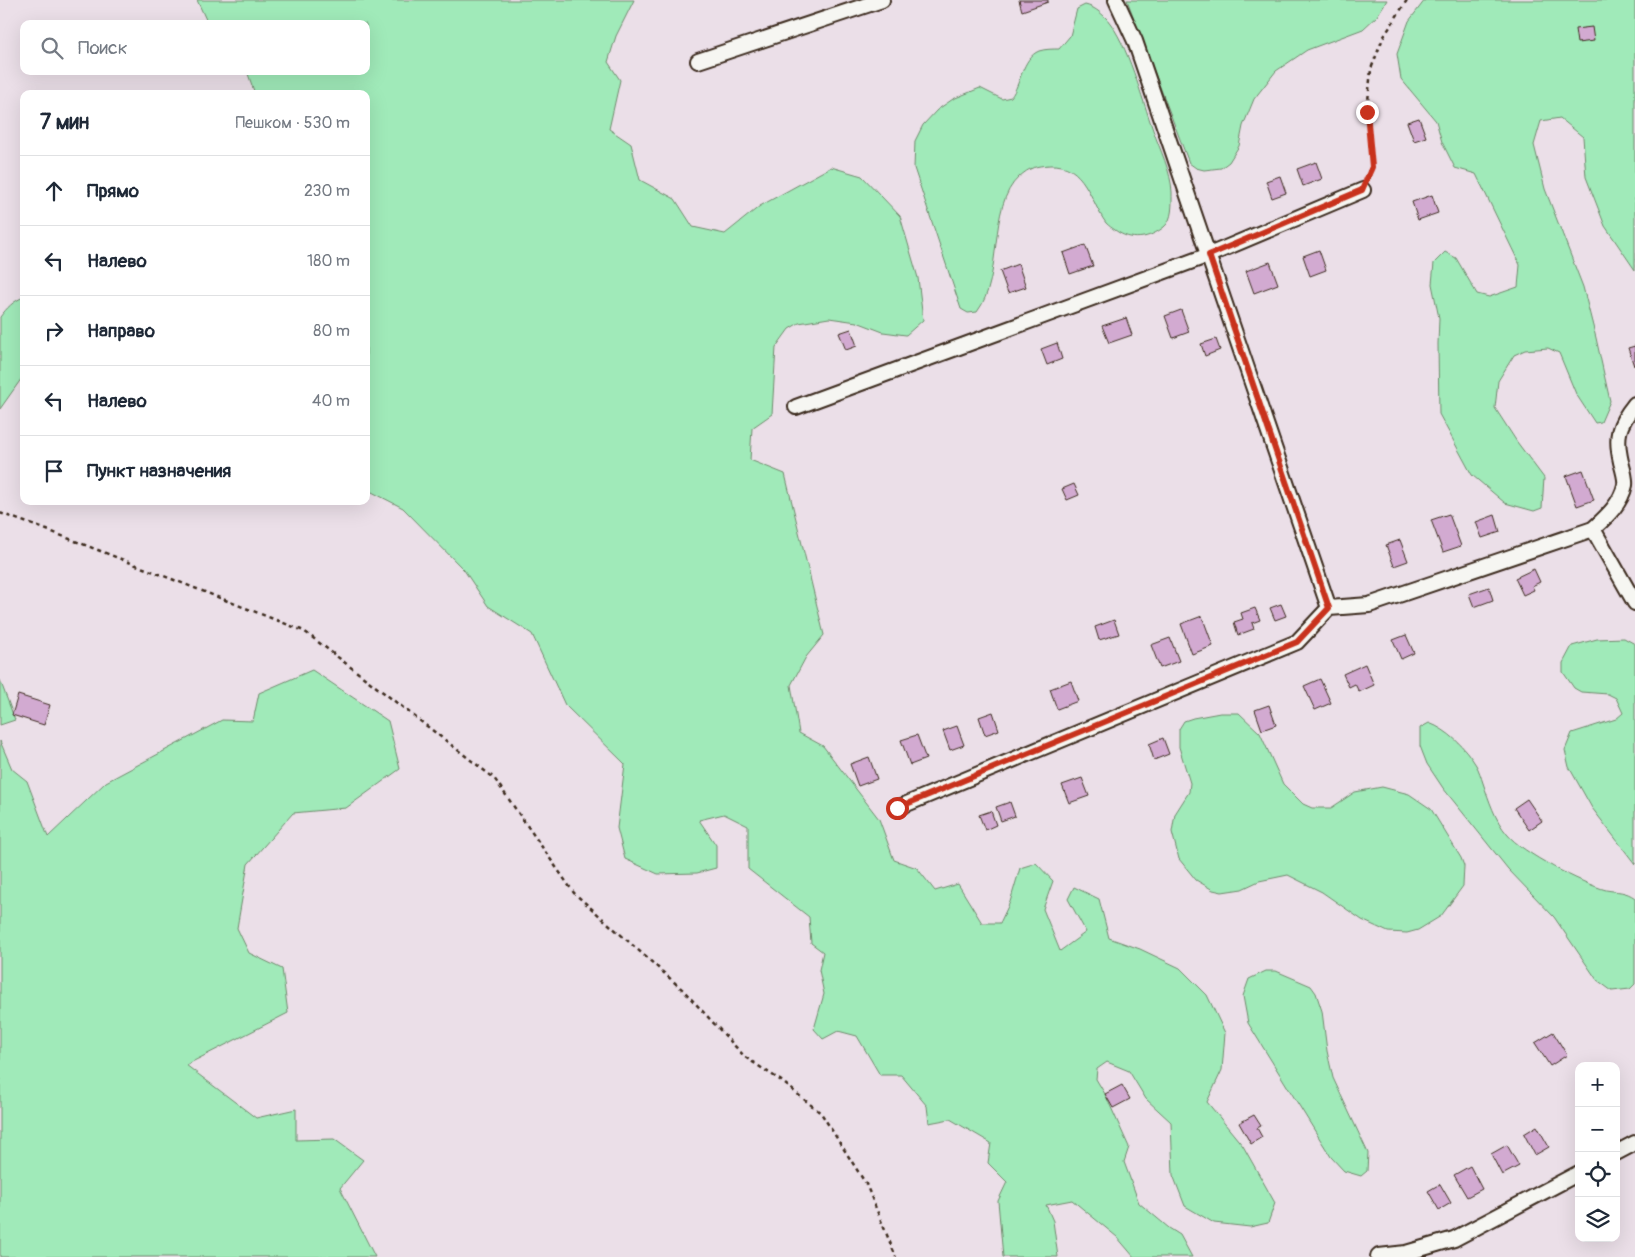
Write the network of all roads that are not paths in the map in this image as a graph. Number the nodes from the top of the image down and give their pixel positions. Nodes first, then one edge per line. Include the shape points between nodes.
1 (882, 0) edge
2 (1116, 0) edge
3 (698, 61) dead end
4 (1362, 190) road end
5 (1209, 255) junction
6 (1635, 404) edge
7 (796, 407) dead end
8 (1593, 529) junction
9 (1635, 603) edge
10 (1329, 608) junction
11 (897, 808) dead end
12 (1635, 1143) edge
13 (1618, 1152) edge
14 (1575, 1175) edge
15 (1378, 1257) edge

1 - 3 street
2 - 5 street via 1135,41
4 - 5 street
5 - 7 street
5 - 10 street
6 - 8 street via 1623,419 1619,433 1618,449 1625,484 1620,500
8 - 9 street
8 - 10 street via 1369,605
10 - 11 street via 1297,642
12 - 13 street
14 - 15 street via 1454,1238 1406,1253

